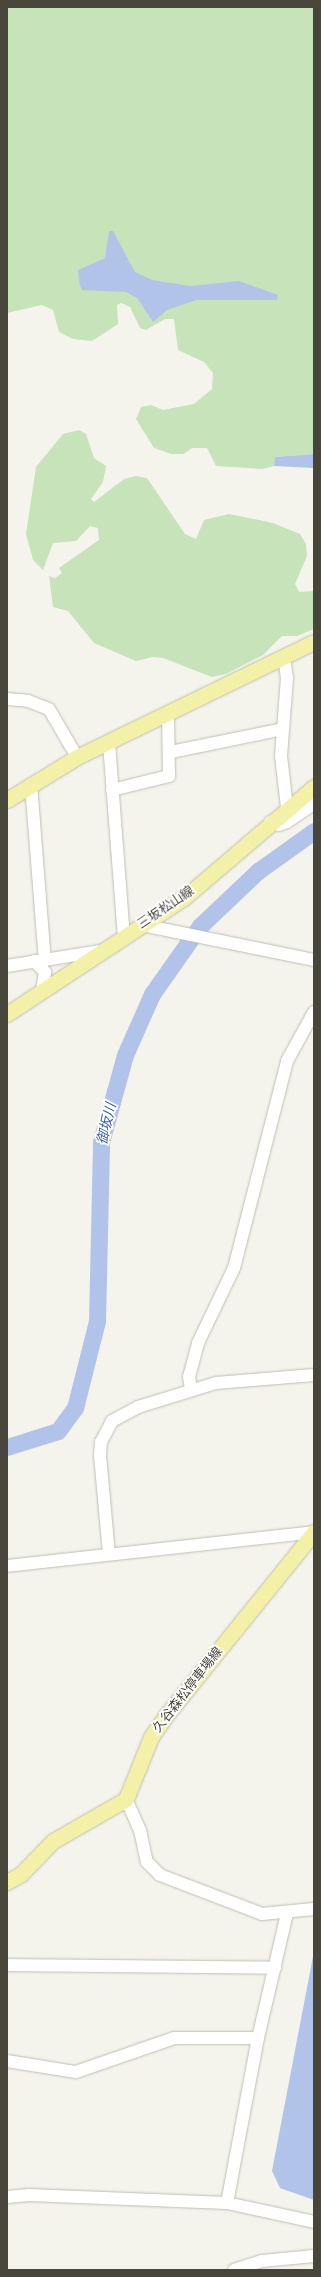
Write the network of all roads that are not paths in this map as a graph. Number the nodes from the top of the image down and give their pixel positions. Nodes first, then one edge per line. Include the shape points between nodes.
1 (314, 642) edge
2 (284, 657) junction
3 (7, 699) edge
4 (168, 714) junction
5 (283, 729) junction
6 (109, 743) junction
7 (171, 752) junction
8 (77, 757) junction
9 (31, 784) junction
10 (314, 787) edge
11 (112, 790) junction
12 (7, 800) edge
13 (314, 804) edge
14 (287, 807) junction
15 (270, 822) junction
16 (142, 925) junction
17 (124, 937) junction
18 (106, 950) junction
19 (314, 960) edge
20 (40, 961) junction
21 (7, 966) edge
22 (42, 991) junction
23 (314, 1012) edge
24 (7, 1014) edge
25 (314, 1375) edge
26 (191, 1389) junction
27 (314, 1532) edge
28 (109, 1554) junction
29 (7, 1566) edge
30 (126, 1799) junction
31 (7, 1882) edge
32 (314, 1909) edge
33 (287, 1913) junction
34 (7, 1965) edge
35 (274, 1968) junction
36 (258, 2038) junction
37 (7, 2061) edge
38 (7, 2197) edge
39 (227, 2203) junction
40 (314, 2222) edge
41 (314, 2256) edge
42 (234, 2270) edge

1 - 2 main road
2 - 4 main road
2 - 5 street via 287,678
3 - 8 street via 28,701 49,710
4 - 6 main road
4 - 7 street
5 - 7 street
5 - 14 street via 281,764
6 - 8 main road
6 - 11 street
7 - 11 street via 169,776
8 - 9 main road
9 - 12 main road
9 - 20 street
10 - 14 main road, 三坂松山線
11 - 17 street
13 - 15 street via 287,822 279,825
14 - 15 main road, 三坂松山線
15 - 16 main road, 三坂松山線 via 220,870
16 - 17 main road, 三坂松山線
16 - 19 street
17 - 18 main road, 三坂松山線
18 - 20 street
18 - 22 main road, 三坂松山線
20 - 21 street
20 - 22 street via 45,972
22 - 24 main road, 三坂松山線
23 - 26 street via 287,1060 234,1268 198,1343 188,1377
25 - 26 street via 216,1383
26 - 28 street via 123,1413 106,1431 100,1455
27 - 28 street
27 - 30 main road, 久谷森松停車場線 via 168,1713 152,1737
28 - 29 street
30 - 31 main road via 53,1841 21,1874
30 - 33 street via 140,1830 147,1862 160,1875 248,1910
32 - 33 street
33 - 35 street
34 - 35 street
35 - 36 street
36 - 37 street via 174,2038 76,2072
36 - 39 street
38 - 39 street via 28,2195
39 - 40 street
41 - 42 street via 262,2261

